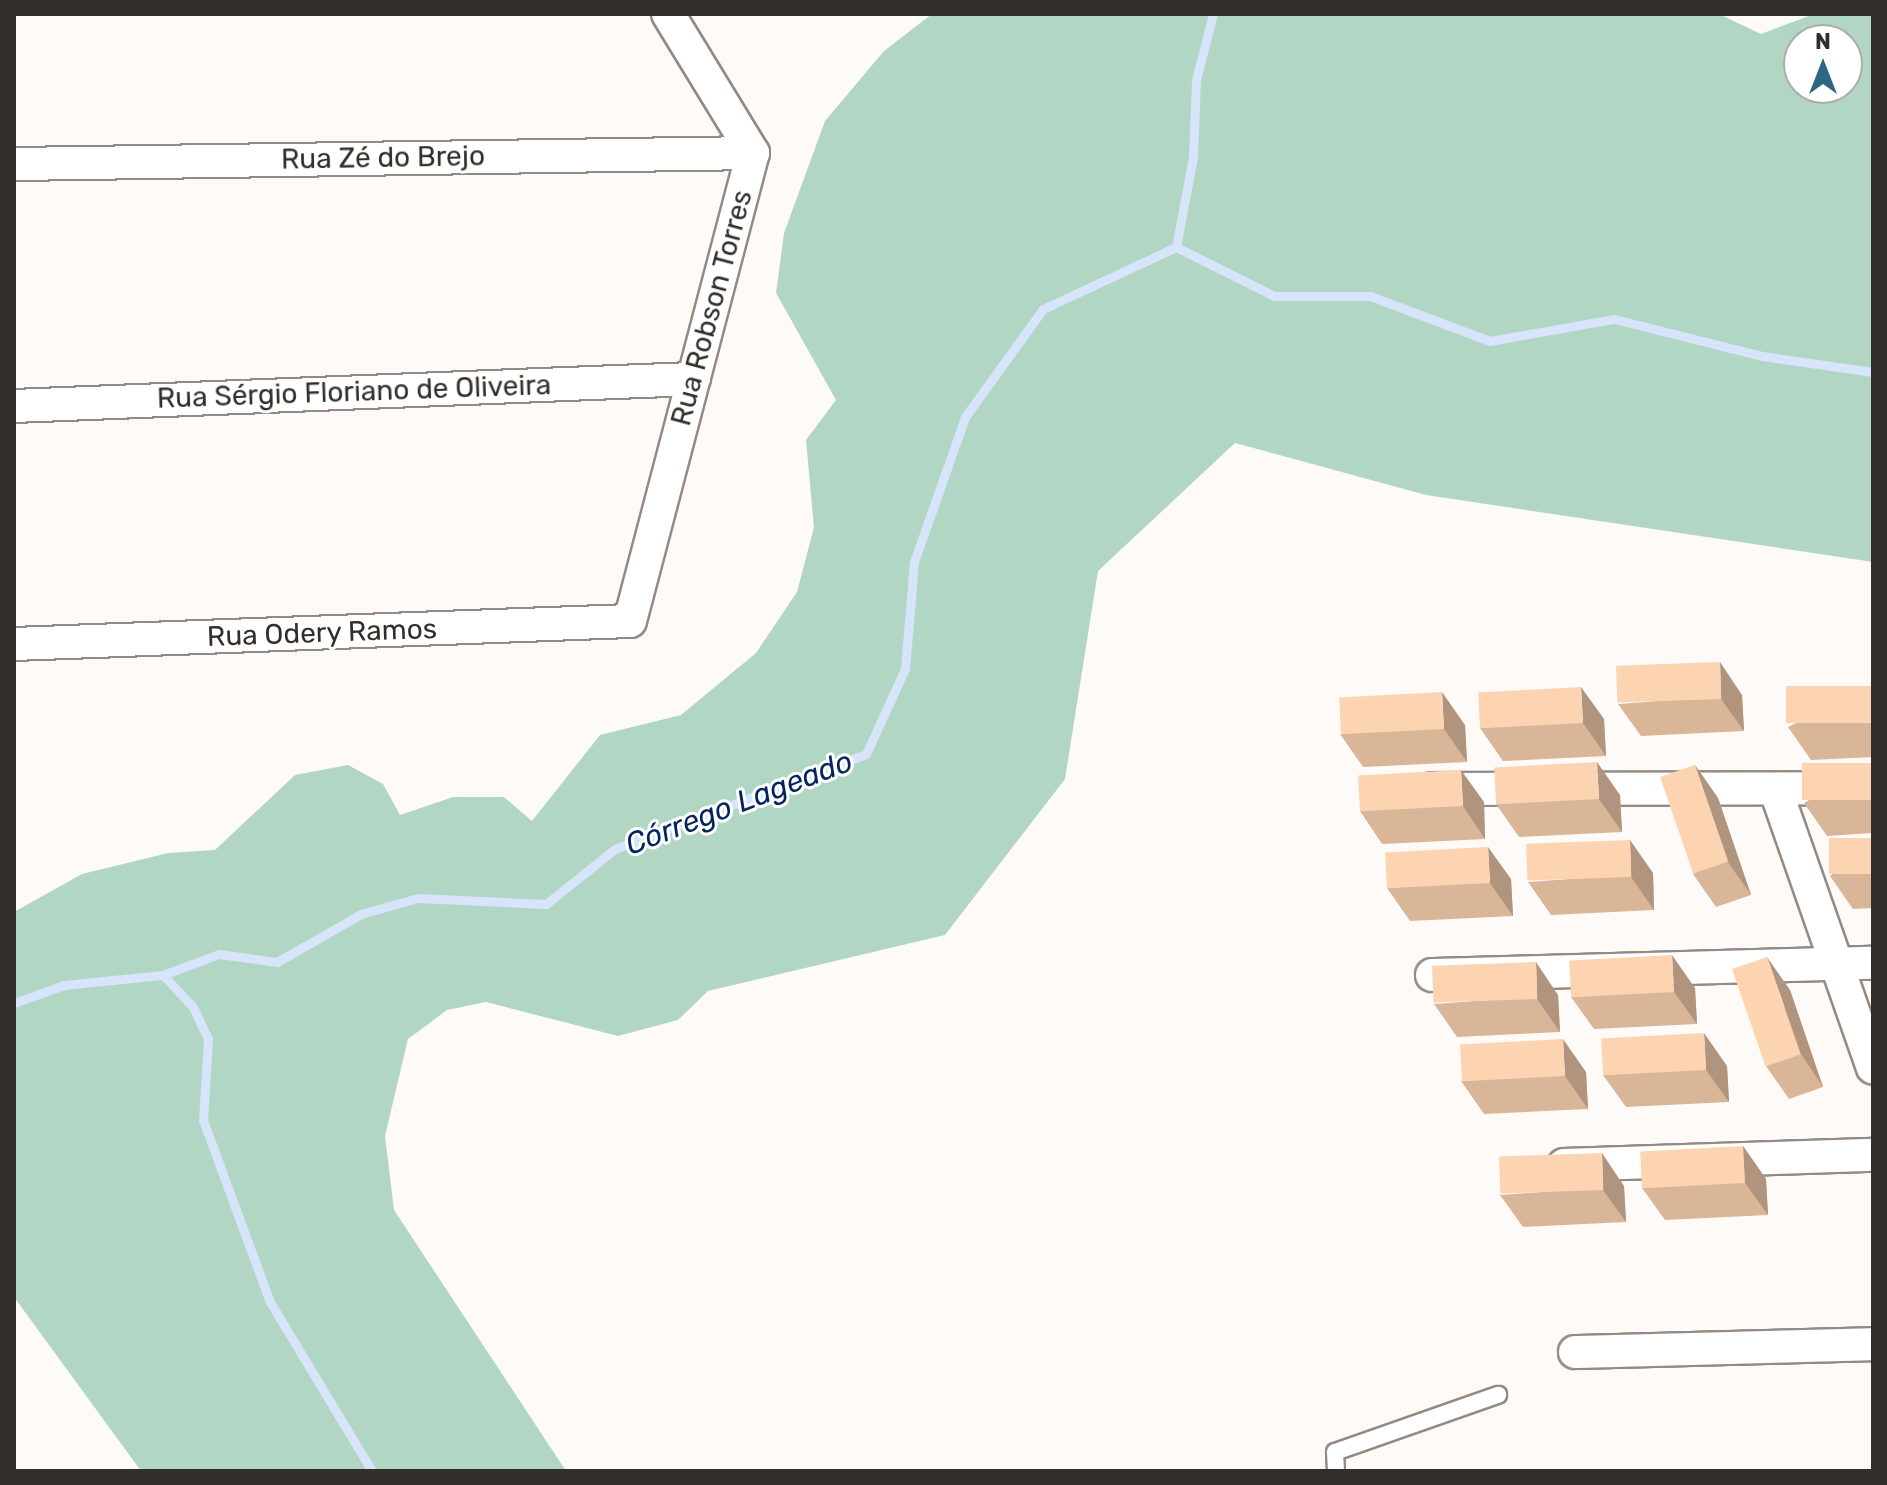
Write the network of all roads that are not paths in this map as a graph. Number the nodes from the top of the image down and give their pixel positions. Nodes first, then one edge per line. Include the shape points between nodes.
1 (668, 14) edge
2 (753, 153) junction
3 (14, 164) edge
4 (693, 379) junction
5 (14, 406) edge
6 (630, 621) joint
7 (14, 644) edge
8 (1873, 788) edge
9 (1392, 789) edge
10 (1776, 791) junction
11 (1873, 963) edge
12 (1837, 964) junction
13 (1432, 975) edge
14 (1873, 1068) edge
15 (1873, 1155) edge
16 (1531, 1166) edge
17 (1873, 1344) edge
18 (1575, 1352) dead end
19 (1498, 1395) dead end
20 (1336, 1471) edge

1 - 2 street, Rua Robson Torres
2 - 3 street, Rua Zé do Brejo
2 - 4 street, Rua Robson Torres
4 - 5 street, Rua Sérgio Floriano de Oliveira
4 - 6 street, Rua Robson Torres
6 - 7 street, Rua Odery Ramos
8 - 10 street
9 - 10 street
10 - 12 street
11 - 12 street
12 - 13 street
12 - 14 street
15 - 16 street
17 - 18 street
19 - 20 lane via 1335,1452

